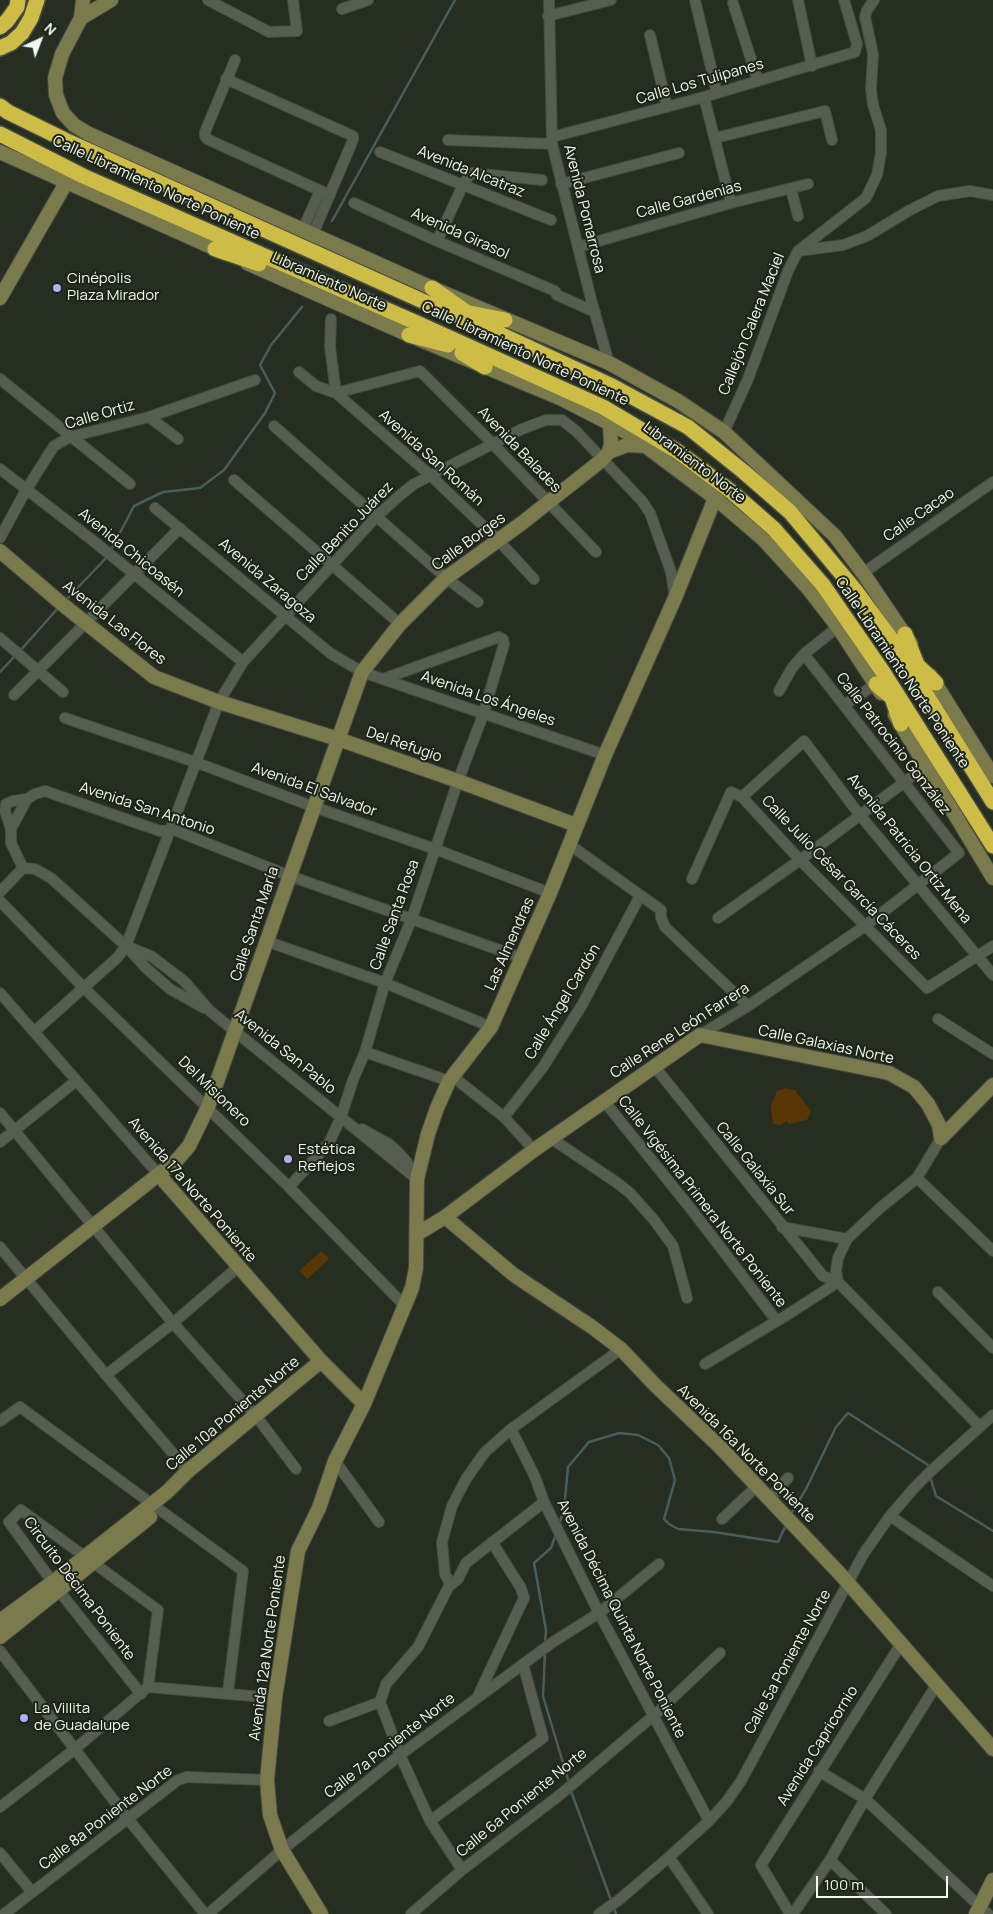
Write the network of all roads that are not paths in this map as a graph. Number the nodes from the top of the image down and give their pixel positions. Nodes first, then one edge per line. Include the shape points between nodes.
1 (18, 0) edge
2 (37, 0) edge
3 (83, 0) edge
4 (111, 0) edge
5 (293, 0) edge
6 (368, 0) edge
7 (548, 0) edge
8 (611, 0) edge
9 (694, 0) edge
10 (798, 0) edge
11 (844, 0) edge
12 (874, 0) edge
13 (212, 1) edge
14 (733, 3) dead end
15 (342, 9) dead end
16 (548, 16) junction
17 (81, 18) junction
18 (0, 27) edge
19 (650, 35) dead end
20 (0, 48) edge
21 (235, 60) dead end
22 (812, 66) junction
23 (226, 79) junction
24 (758, 81) junction
25 (716, 92) junction
26 (704, 97) junction
27 (0, 106) edge
28 (667, 107) junction
29 (0, 134) edge
30 (715, 138) junction
31 (448, 140) dead end
32 (832, 140) dead end
33 (552, 141) junction
34 (0, 152) edge
35 (380, 152) dead end
36 (679, 154) dead end
37 (542, 180) dead end
38 (66, 183) junction
39 (561, 184) junction
40 (808, 184) dead end
41 (463, 185) junction
42 (791, 189) junction
43 (320, 191) junction
44 (330, 195) junction
45 (993, 195) edge
46 (354, 203) dead end
47 (731, 203) junction
48 (310, 214) junction
49 (798, 216) dead end
50 (320, 219) junction
51 (551, 220) dead end
52 (308, 232) junction
53 (437, 241) junction
54 (578, 247) junction
55 (215, 249) junction
56 (798, 251) junction
57 (318, 281) junction
58 (432, 288) junction
59 (0, 298) edge
60 (426, 304) junction
61 (593, 307) junction
62 (466, 312) junction
63 (331, 319) dead end
64 (503, 327) junction
65 (413, 329) junction
66 (485, 361) junction
67 (610, 363) junction
68 (299, 372) dead end
69 (0, 379) edge
70 (255, 380) dead end
71 (336, 393) junction
72 (149, 417) junction
73 (610, 424) junction
74 (274, 426) dead end
75 (724, 432) junction
76 (70, 437) junction
77 (178, 439) dead end
78 (492, 443) junction
79 (646, 446) junction
80 (605, 456) junction
81 (0, 468) edge
82 (430, 474) junction
83 (234, 480) dead end
84 (993, 482) edge
85 (130, 484) dead end
86 (26, 490) junction
87 (715, 498) junction
88 (549, 502) junction
89 (155, 508) dead end
90 (377, 516) junction
91 (180, 528) junction
92 (0, 538) edge
93 (498, 540) junction
94 (0, 551) edge
95 (596, 552) dead end
96 (332, 566) junction
97 (863, 573) junction
98 (134, 575) junction
99 (446, 578) junction
100 (534, 580) dead end
101 (675, 598) junction
102 (478, 602) dead end
103 (285, 616) junction
104 (86, 623) junction
105 (400, 624) junction
106 (838, 628) junction
107 (0, 638) edge
108 (899, 638) junction
109 (804, 654) junction
110 (243, 662) junction
111 (919, 666) junction
112 (38, 670) junction
113 (362, 672) junction
114 (383, 678) junction
115 (880, 678) junction
116 (936, 683) junction
117 (779, 691) dead end
118 (63, 692) dead end
119 (14, 695) dead end
120 (219, 702) junction
121 (930, 702) junction
122 (844, 705) junction
123 (483, 715) junction
124 (65, 718) dead end
125 (908, 722) junction
126 (338, 739) junction
127 (605, 755) junction
128 (195, 762) junction
129 (926, 766) junction
130 (993, 776) edge
131 (458, 781) junction
132 (904, 782) junction
133 (742, 797) junction
134 (27, 799) junction
135 (993, 802) edge
136 (314, 807) junction
137 (859, 814) junction
138 (576, 825) junction
139 (11, 829) junction
140 (169, 830) junction
141 (570, 845) junction
142 (993, 846) edge
143 (435, 849) junction
144 (959, 853) joint
145 (800, 860) junction
146 (23, 868) junction
147 (290, 876) junction
148 (993, 878) edge
149 (692, 879) dead end
150 (919, 886) junction
151 (0, 892) edge
152 (550, 893) junction
153 (640, 896) junction
154 (0, 902) edge
155 (412, 918) junction
156 (718, 918) dead end
157 (865, 926) junction
158 (266, 941) junction
159 (126, 946) junction
160 (993, 946) edge
161 (979, 956) junction
162 (522, 958) junction
163 (993, 975) edge
164 (386, 983) junction
165 (84, 988) junction
166 (0, 993) edge
167 (748, 1006) junction
168 (210, 1011) junction
169 (938, 1019) dead end
170 (491, 1027) junction
171 (35, 1031) junction
172 (235, 1032) junction
173 (700, 1035) junction
174 (365, 1052) junction
175 (993, 1054) edge
176 (654, 1066) junction
177 (450, 1079) junction
178 (76, 1081) junction
179 (993, 1085) edge
180 (604, 1101) junction
181 (208, 1107) junction
182 (0, 1113) edge
183 (341, 1117) junction
184 (504, 1118) junction
185 (14, 1130) junction
186 (941, 1138) junction
187 (552, 1139) junction
188 (0, 1142) edge
189 (534, 1150) junction
190 (159, 1175) junction
191 (917, 1178) junction
192 (417, 1179) junction
193 (289, 1187) junction
194 (445, 1217) junction
195 (93, 1226) junction
196 (782, 1227) junction
197 (417, 1234) junction
198 (847, 1239) junction
199 (0, 1247) edge
200 (993, 1251) edge
201 (238, 1267) junction
202 (26, 1279) junction
203 (838, 1282) junction
204 (938, 1292) dead end
205 (686, 1298) dead end
206 (0, 1299) edge
207 (405, 1306) junction
208 (776, 1320) junction
209 (173, 1323) junction
210 (993, 1348) edge
211 (620, 1349) junction
212 (321, 1361) junction
213 (705, 1364) dead end
214 (106, 1376) junction
215 (364, 1404) junction
216 (993, 1415) edge
217 (256, 1416) junction
218 (0, 1421) edge
219 (980, 1427) junction
220 (511, 1429) junction
221 (335, 1461) junction
222 (296, 1469) dead end
223 (188, 1471) junction
224 (788, 1478) dead end
225 (757, 1486) junction
226 (769, 1499) junction
227 (544, 1502) junction
228 (156, 1507) junction
229 (890, 1516) junction
230 (722, 1519) dead end
231 (379, 1522) dead end
232 (492, 1542) junction
233 (90, 1559) junction
234 (659, 1564) dead end
235 (848, 1583) junction
236 (450, 1584) junction
237 (56, 1586) junction
238 (993, 1586) edge
239 (599, 1613) junction
240 (0, 1621) edge
241 (0, 1637) edge
242 (901, 1644) junction
243 (0, 1651) edge
244 (720, 1653) dead end
245 (526, 1662) junction
246 (937, 1684) junction
247 (145, 1690) junction
248 (228, 1692) junction
249 (275, 1698) junction
250 (476, 1700) junction
251 (380, 1702) junction
252 (652, 1716) junction
253 (329, 1721) dead end
254 (75, 1749) junction
255 (993, 1749) edge
256 (400, 1755) junction
257 (819, 1771) junction
258 (267, 1780) junction
259 (865, 1799) junction
260 (0, 1807) edge
261 (128, 1820) junction
262 (430, 1820) junction
263 (709, 1821) junction
264 (282, 1850) junction
265 (0, 1853) edge
266 (670, 1857) junction
267 (830, 1860) junction
268 (462, 1870) junction
269 (993, 1880) edge
270 (32, 1892) junction
271 (984, 1910) edge
272 (10, 1912) edge
273 (601, 1913) edge
274 (206, 1914) edge
275 (321, 1914) edge
276 (411, 1914) edge
277 (708, 1914) edge
278 (791, 1914) edge
279 (886, 1914) edge

1 - 18 highway via 17,7
2 - 20 highway via 22,33
3 - 17 street
4 - 17 street
5 - 13 street via 297,31 268,32
6 - 15 street
7 - 16 street, Avenida Pomarrosa
8 - 16 street
9 - 25 street
10 - 22 street
11 - 22 street, Calle Los Tulipanes via 858,44 855,52
12 - 56 street, Callejón Calera Maciel via 865,17 873,54 873,106 881,130 877,174 866,198
14 - 24 street
16 - 33 street, Avenida Pomarrosa
17 - 52 street via 62,54 55,78 56,95 63,113 74,125
19 - 28 street
21 - 23 street
22 - 24 street, Calle Los Tulipanes
23 - 43 street via 205,136
23 - 44 street via 354,136
24 - 25 street, Calle Los Tulipanes
25 - 26 street, Calle Los Tulipanes
26 - 28 street, Calle Los Tulipanes
26 - 30 street
27 - 60 highway, Calle Libramiento Norte Poniente via 65,140
28 - 33 street, Calle Los Tulipanes
29 - 57 highway, Calle Libramiento Norte Poniente via 83,176
30 - 32 street via 825,111
30 - 47 street
31 - 33 street, Calle Los Tulipanes
33 - 39 street, Avenida Pomarrosa
34 - 38 street, Libramiento Norte
35 - 41 street, Avenida Alcatraz
36 - 39 street
37 - 41 street via 472,174
38 - 55 street, Libramiento Norte
38 - 59 street
39 - 54 street, Avenida Pomarrosa
40 - 42 street, Calle Gardenias
41 - 51 street, Avenida Alcatraz
41 - 53 street
42 - 47 street, Calle Gardenias
42 - 49 street
43 - 44 street
43 - 48 street
44 - 50 street
45 - 56 street via 970,191 938,196 867,236 843,245
46 - 53 street, Avenida Girasol
47 - 54 street, Calle Gardenias
48 - 50 street
48 - 52 street
50 - 52 street
52 - 58 street
53 - 61 street, Avenida Girasol via 555,291 557,295
54 - 61 street, Avenida Pomarrosa
55 - 57 highway via 289,275
55 - 65 street, Libramiento Norte
56 - 75 street, Callejón Calera Maciel
57 - 65 highway, Calle Libramiento Norte Poniente
58 - 62 highway
58 - 64 street
60 - 62 highway
60 - 64 highway, Calle Libramiento Norte Poniente
61 - 67 street, Avenida Pomarrosa
62 - 64 highway
63 - 71 street via 330,347
64 - 67 street
64 - 108 highway, Calle Libramiento Norte Poniente via 688,426 790,512
65 - 66 highway
65 - 66 highway, Calle Libramiento Norte Poniente
66 - 73 street, Libramiento Norte
66 - 115 highway, Calle Libramiento Norte Poniente via 603,407 677,451 733,493 774,529 823,586
67 - 75 street
68 - 71 street, Avenida San Román via 316,386
69 - 76 street
70 - 72 street, Calle Ortiz
71 - 78 street, Avenida Balades via 420,370
71 - 82 street, Avenida San Román
72 - 76 street, Calle Ortiz
72 - 77 street
73 - 79 street, Libramiento Norte
73 - 80 street via 611,437
74 - 90 street
75 - 97 street via 835,536
76 - 85 street
76 - 86 street, Calle Ortiz via 54,446
78 - 80 street, Calle Benito Juárez via 546,420 558,419
78 - 82 street, Calle Benito Juárez
78 - 88 street, Avenida Balades
79 - 80 street, Calle Borges via 627,445
79 - 87 street, Libramiento Norte
80 - 88 street, Calle Borges
80 - 101 street via 650,513 671,572
81 - 86 street, Avenida Chicoasén
82 - 90 street, Calle Benito Juárez via 398,496
82 - 93 street, Avenida San Román
83 - 96 street
84 - 97 street, Calle Cacao
86 - 92 street, Calle Ortiz
86 - 98 street, Avenida Chicoasén
87 - 101 street, Las Almendras
87 - 106 street, Libramiento Norte via 764,540 807,587
88 - 93 street, Calle Borges
88 - 95 street, Avenida Balades
89 - 91 street, Avenida Zaragoza
90 - 96 street, Calle Benito Juárez
90 - 99 street
91 - 98 street
91 - 103 street, Avenida Zaragoza
93 - 99 street, Calle Borges
93 - 100 street, Avenida San Román
94 - 104 street, Avenida Las Flores
96 - 103 street, Calle Benito Juárez
96 - 105 street
97 - 108 street
98 - 104 street
98 - 110 street, Avenida Chicoasén
99 - 102 street
99 - 105 street, Calle Borges
101 - 127 street, Las Almendras
103 - 110 street, Calle Benito Juárez
103 - 113 street, Avenida Zaragoza via 330,653
104 - 112 street
104 - 120 street, Avenida Las Flores via 154,677
105 - 113 street, Calle Borges
106 - 109 street
106 - 115 street, Libramiento Norte
107 - 112 street
108 - 111 highway
108 - 116 street
108 - 121 highway, Calle Libramiento Norte Poniente
109 - 117 street
109 - 122 street, Calle Patrocinio González
110 - 120 street, Calle Benito Juárez
111 - 116 highway
111 - 121 highway
112 - 118 street
112 - 119 street
113 - 114 street, Avenida Los Ángeles
113 - 126 street, Calle Santa María
114 - 123 street, Avenida Los Ángeles
114 - 123 street, Calle Santa Rosa via 503,639
115 - 122 street
115 - 125 highway, Calle Libramiento Norte Poniente
115 - 125 highway
116 - 130 street
120 - 126 street, Del Refugio
120 - 128 street, Calle Benito Juárez
121 - 135 highway, Calle Libramiento Norte Poniente
122 - 132 street, Calle Patrocinio González
123 - 127 street, Avenida Los Ángeles
123 - 131 street, Calle Santa Rosa
124 - 128 street, Avenida El Salvador
125 - 129 street
125 - 142 highway, Calle Libramiento Norte Poniente
126 - 131 street, Del Refugio
126 - 136 street, Calle Santa María
127 - 138 street, Las Almendras
128 - 136 street, Avenida El Salvador
128 - 140 street, Calle Benito Juárez
129 - 132 street
129 - 148 street
131 - 138 street, Del Refugio
131 - 143 street, Calle Santa Rosa
132 - 137 street
132 - 144 street, Calle Patrocinio González
133 - 137 street, Avenida Patricia Ortiz Mena via 804,740
133 - 145 street, Calle Julio César García Cáceres
133 - 149 street, Calle Julio César García Cáceres via 732,792
134 - 139 street
134 - 139 street via 6,804
134 - 140 street, Avenida San Antonio via 45,791 160,831
136 - 143 street, Avenida El Salvador
136 - 147 street, Calle Santa María
137 - 145 street
137 - 150 street, Avenida Patricia Ortiz Mena
138 - 141 street, Las Almendras
139 - 146 street via 11,843
140 - 147 street, Avenida San Antonio
140 - 159 street, Calle Benito Juárez
141 - 152 street, Las Almendras
141 - 153 street
143 - 152 street, Avenida El Salvador
143 - 155 street, Calle Santa Rosa
144 - 150 street, Calle Rene León Farrera
145 - 156 street
145 - 157 street, Calle Julio César García Cáceres
146 - 151 street
146 - 159 street, Avenida San Pablo via 34,869 51,878
147 - 155 street, Avenida San Antonio
147 - 158 street, Calle Santa María
150 - 157 street, Calle Rene León Farrera
150 - 161 street, Avenida Patricia Ortiz Mena
152 - 162 street, Las Almendras
153 - 167 street via 661,910 665,927
153 - 184 street, Calle Ángel Cardón via 578,1013
154 - 165 street, Del Misionero
155 - 162 street, Avenida San Antonio
155 - 164 street, Calle Santa Rosa
157 - 161 street, Calle Julio César García Cáceres via 927,988
157 - 167 street, Calle Rene León Farrera
158 - 164 street
158 - 172 street, Calle Santa María
159 - 165 street, Calle Benito Juárez via 118,958
159 - 168 street, Avenida San Pablo via 170,989
159 - 168 street, Avenida San Pablo via 151,956 184,981
160 - 161 street
161 - 163 street, Avenida Patricia Ortiz Mena
162 - 170 street, Las Almendras
164 - 170 street
164 - 174 street, Calle Santa Rosa
165 - 171 street, Calle Benito Juárez
165 - 181 street, Del Misionero
166 - 171 street, Avenida 17a Norte Poniente
167 - 173 street, Calle Rene León Farrera
168 - 172 street, Avenida San Pablo
169 - 175 street
170 - 177 street, Las Almendras
171 - 178 street, Avenida 17a Norte Poniente
172 - 181 street, Calle Santa María
172 - 183 street, Avenida San Pablo
173 - 176 street, Calle Rene León Farrera
173 - 186 street, Calle Galaxias Norte via 889,1073 914,1087 928,1104 939,1125
174 - 177 street
174 - 183 street, Calle Santa Rosa
176 - 180 street, Calle Rene León Farrera
176 - 196 street, Calle Galaxia Sur
177 - 184 street
177 - 192 street, Las Almendras via 428,1134
178 - 185 street
178 - 190 street, Avenida 17a Norte Poniente
179 - 186 street
180 - 187 street, Calle Rene León Farrera
180 - 208 street, Calle Vigésima Primera Norte Poniente
181 - 190 street, Calle Santa María via 189,1146
181 - 193 street, Del Misionero
182 - 185 street
183 - 192 street, Avenida San Pablo via 389,1144 406,1160
183 - 193 street, Calle Santa Rosa via 330,1143
184 - 189 street
185 - 188 street
185 - 195 street
186 - 191 street
187 - 189 street, Calle Rene León Farrera
187 - 205 street via 630,1193 654,1220 673,1246
189 - 194 street, Calle Rene León Farrera
190 - 195 street, Calle Santa María
190 - 201 street, Avenida 17a Norte Poniente
191 - 198 street
191 - 200 street
192 - 197 street, Las Almendras
193 - 207 street, Del Misionero
194 - 197 street, Calle Rene León Farrera
194 - 211 street, Avenida 16a Norte Poniente via 514,1274
195 - 202 street, Calle Santa María
195 - 209 street
196 - 198 street
196 - 203 street, Calle Galaxia Sur via 823,1276
197 - 207 street, Las Almendras via 416,1268
198 - 203 street via 838,1258
199 - 202 street
201 - 209 street
201 - 212 street, Avenida 17a Norte Poniente
202 - 206 street, Calle Santa María
202 - 214 street
203 - 208 street
203 - 219 street, Calle Galaxia Sur
204 - 210 street
207 - 215 street, Avenida 12a Norte Poniente
208 - 213 street
209 - 214 street
209 - 217 street
211 - 220 street
211 - 225 street, Avenida 16a Norte Poniente
212 - 215 street, Avenida 17a Norte Poniente
212 - 217 street, Calle 10a Poniente Norte
214 - 223 street
215 - 221 street, Avenida 12a Norte Poniente
216 - 219 street, Calle 5a Poniente Norte
217 - 222 street
217 - 223 street, Calle 10a Poniente Norte
218 - 228 street via 20,1407
219 - 229 street, Calle 5a Poniente Norte via 932,1470
220 - 227 street, Avenida Décima Quinta Norte Poniente
220 - 236 street via 485,1452 452,1506 442,1542 445,1574
221 - 231 street
221 - 249 street, Avenida 12a Norte Poniente via 319,1508 298,1551
223 - 228 street, Calle 10a Poniente Norte
224 - 226 street
225 - 226 street, Avenida 16a Norte Poniente
225 - 230 street
226 - 235 street, Avenida 16a Norte Poniente
227 - 232 street
227 - 239 street, Avenida Décima Quinta Norte Poniente
228 - 233 street
228 - 248 street via 243,1570
229 - 235 street, Calle 5a Poniente Norte
229 - 238 street
232 - 236 street via 466,1563 458,1579
232 - 250 street via 524,1598
233 - 237 street
233 - 237 street, Circuito Décima Poniente via 21,1510 9,1522
233 - 247 street, Circuito Décima Poniente via 158,1610
234 - 239 street, Calle 7a Poniente Norte
235 - 242 street, Avenida 16a Norte Poniente
235 - 263 street, Calle 5a Poniente Norte via 741,1781
236 - 251 street via 418,1646 386,1684
237 - 240 street
237 - 241 street
237 - 247 street, Circuito Décima Poniente
239 - 245 street, Calle 7a Poniente Norte
239 - 252 street, Avenida Décima Quinta Norte Poniente
242 - 246 street, Avenida 16a Norte Poniente
242 - 257 street, Avenida Capricornio
243 - 254 street
244 - 252 street, Calle 6a Poniente Norte
245 - 250 street, Calle 7a Poniente Norte
245 - 262 street via 543,1738
246 - 255 street, Avenida 16a Norte Poniente
246 - 259 street
247 - 248 street
247 - 254 street
248 - 249 street
249 - 258 street, Avenida 12a Norte Poniente
250 - 256 street, Calle 7a Poniente Norte
251 - 253 street
251 - 256 street
252 - 263 street, Avenida Décima Quinta Norte Poniente
252 - 268 street, Calle 6a Poniente Norte via 561,1794
254 - 260 street
254 - 261 street
256 - 262 street
256 - 264 street, Calle 7a Poniente Norte
257 - 259 street
257 - 278 street, Avenida Capricornio via 761,1865
258 - 261 street, Calle 8a Poniente Norte via 187,1777 178,1780
258 - 264 street, Avenida 12a Norte Poniente via 270,1815
259 - 267 street
259 - 271 street
261 - 270 street, Calle 8a Poniente Norte
261 - 274 street
262 - 268 street
263 - 266 street, Calle 5a Poniente Norte
264 - 274 street, Calle 7a Poniente Norte
264 - 275 street, Avenida 12a Norte Poniente
265 - 270 street
266 - 273 street, Calle 5a Poniente Norte
266 - 277 street
267 - 278 street
267 - 279 street
268 - 276 street, Calle 6a Poniente Norte
269 - 271 street
270 - 272 street, Calle 8a Poniente Norte

